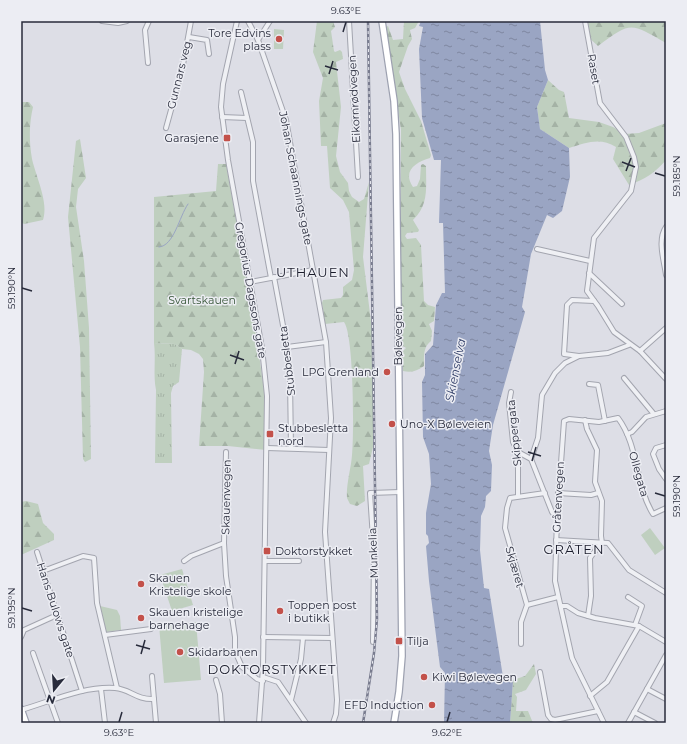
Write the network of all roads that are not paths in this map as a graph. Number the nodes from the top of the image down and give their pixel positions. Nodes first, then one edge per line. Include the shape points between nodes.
1 (102, 21) edge
2 (124, 21) edge
3 (149, 21) edge
4 (191, 21) edge
5 (237, 21) edge
6 (248, 21) edge
7 (270, 21) edge
8 (349, 21) edge
9 (382, 21) edge
10 (585, 21) edge
11 (189, 37) junction
12 (258, 40) junction
13 (209, 54) dead end
14 (148, 63) dead end
15 (241, 92) dead end
16 (222, 117) junction
17 (247, 118) junction
18 (166, 128) dead end
19 (358, 177) dead end
20 (666, 227) edge
21 (537, 249) dead end
22 (590, 261) junction
23 (313, 270) junction
24 (589, 273) junction
25 (666, 275) edge
26 (273, 278) junction
27 (250, 282) junction
28 (594, 301) junction
29 (622, 304) dead end
30 (666, 328) edge
31 (326, 342) junction
32 (630, 345) junction
33 (287, 347) junction
34 (640, 351) junction
35 (579, 356) junction
36 (624, 378) dead end
37 (666, 379) edge
38 (589, 384) dead end
39 (511, 392) dead end
40 (666, 411) edge
41 (653, 413) junction
42 (586, 420) junction
43 (604, 421) junction
44 (627, 434) junction
45 (666, 445) edge
46 (267, 448) junction
47 (291, 448) junction
48 (329, 450) junction
49 (226, 452) dead end
50 (518, 452) junction
51 (532, 459) junction
52 (666, 479) edge
53 (400, 492) junction
54 (545, 493) junction
55 (558, 493) junction
56 (598, 493) junction
57 (518, 496) junction
58 (666, 508) edge
59 (557, 519) junction
60 (556, 540) junction
61 (224, 543) junction
62 (601, 543) junction
63 (37, 552) dead end
64 (184, 561) dead end
65 (265, 561) junction
66 (299, 561) dead end
67 (43, 571) junction
68 (666, 593) edge
69 (558, 597) junction
70 (628, 597) dead end
71 (527, 605) junction
72 (561, 606) junction
73 (57, 615) junction
74 (588, 616) junction
75 (637, 626) junction
76 (22, 629) edge
77 (151, 629) dead end
78 (105, 635) junction
79 (21, 638) edge
80 (263, 638) junction
81 (303, 638) junction
82 (332, 638) junction
83 (666, 641) edge
84 (373, 642) dead end
85 (521, 644) dead end
86 (33, 653) dead end
87 (666, 655) edge
88 (540, 672) dead end
89 (152, 676) dead end
90 (263, 679) junction
91 (216, 680) dead end
92 (117, 688) junction
93 (101, 689) junction
94 (647, 689) junction
95 (82, 691) junction
96 (590, 696) junction
97 (154, 699) junction
98 (666, 699) edge
99 (291, 700) junction
100 (50, 701) junction
101 (21, 709) edge
102 (598, 711) junction
103 (634, 712) junction
104 (259, 722) edge
105 (26, 723) edge
106 (58, 723) edge
107 (105, 723) edge
108 (156, 723) edge
109 (222, 723) edge
110 (264, 723) edge
111 (306, 723) edge
112 (333, 723) edge
113 (393, 723) edge
114 (604, 723) edge
115 (628, 723) edge
116 (655, 723) edge

1 - 2 street
3 - 14 street via 145,30
4 - 11 street, Gunnars veg
5 - 16 street, Gregorius Dagssons gate via 223,84
6 - 12 street, Johan Schaannings gate
7 - 12 street
8 - 19 street, Eikornrødvegen
9 - 53 main road, Bølevegen via 396,123
10 - 22 street, Raset via 599,97 608,115 618,124 626,137 634,157 636,174 627,196 594,238
11 - 13 street via 207,40
11 - 18 street, Gunnars veg
12 - 23 street, Johan Schaannings gate via 286,120
15 - 17 street, Stubbesletta
16 - 17 street
16 - 27 street, Gregorius Dagssons gate
17 - 26 street, Stubbesletta via 254,151 253,181
20 - 25 street via 662,243
21 - 22 street
22 - 24 street, Raset
23 - 26 street
23 - 31 street, Johan Schaannings gate
24 - 28 street, Raset via 587,291
24 - 29 street
26 - 27 street
26 - 33 street, Stubbesletta
27 - 46 street, Gregorius Dagssons gate via 265,371
28 - 32 street, Raset via 610,327
28 - 35 street via 568,303 564,354
30 - 34 street
31 - 33 street
31 - 48 street, Johan Schaannings gate via 330,407
32 - 34 street, Raset
32 - 35 street via 608,353
33 - 47 street, Stubbesletta via 292,406
34 - 37 street, Raset
35 - 51 street via 560,368 543,390 538,438
36 - 41 street
38 - 43 street via 598,385
39 - 50 street, Skippergata via 513,442
40 - 41 street
41 - 44 street
42 - 43 street
42 - 55 street, Gråtenvegen via 564,421
42 - 56 street via 587,429 597,450 595,482
43 - 44 street, Ollegata via 618,418
44 - 58 street, Ollegata via 643,492 653,514
45 - 52 street via 656,448 653,454
46 - 47 street
46 - 65 street, Gregorius Dagssons gate
47 - 48 street
48 - 82 street, Johan Schaannings gate via 325,532
49 - 61 street, Skauenvegen
50 - 51 street
50 - 57 street, Skippergata
51 - 54 street
53 - 84 street, Munkelia via 370,494 374,554
53 - 113 main road, Bølevegen via 401,652
54 - 57 street
54 - 59 street
55 - 56 street
55 - 59 street, Gråtenvegen
56 - 62 street via 602,501
57 - 71 street, Skjæret via 509,499 505,528
59 - 60 street, Gråtenvegen
60 - 62 street
60 - 69 street, Gråtenvegen via 554,574
61 - 64 street, Skauenvegen
61 - 90 street, Skauenvegen via 236,656 245,669
62 - 68 street via 608,543 633,574
62 - 74 street via 590,558 591,596
63 - 67 street, Hans Bulows gate
65 - 66 street
65 - 80 street, Gregorius Dagssons gate
67 - 73 street, Hans Bulows gate
67 - 78 street via 83,556 94,558 97,603
69 - 71 street
69 - 72 street, Gråtenvegen
70 - 75 street via 642,606
71 - 85 street via 521,622
72 - 74 street via 568,606
72 - 96 street, Gråtenvegen via 572,658
73 - 76 street
73 - 95 street, Hans Bulows gate
74 - 75 street
75 - 83 street
75 - 96 street via 607,682
76 - 79 street
77 - 78 street
78 - 92 street
80 - 81 street
80 - 90 street, Gregorius Dagssons gate
81 - 82 street
81 - 99 street via 301,659
82 - 112 street, Johan Schaannings gate via 337,700
86 - 100 street
87 - 94 street
88 - 102 street via 548,715 551,719
89 - 97 street
90 - 99 street, Skauenvegen via 276,680
90 - 104 street, Gregorius Dagssons gate
91 - 109 street via 220,694
92 - 93 street
92 - 97 street via 141,699
93 - 95 street
93 - 107 street
94 - 98 street
94 - 103 street
95 - 100 street
96 - 102 street, Gråtenvegen
97 - 108 street
99 - 111 street, Skauenvegen
100 - 101 street
100 - 106 street
101 - 105 main road
102 - 114 street, Gråtenvegen
103 - 115 street
103 - 116 street
104 - 110 street

